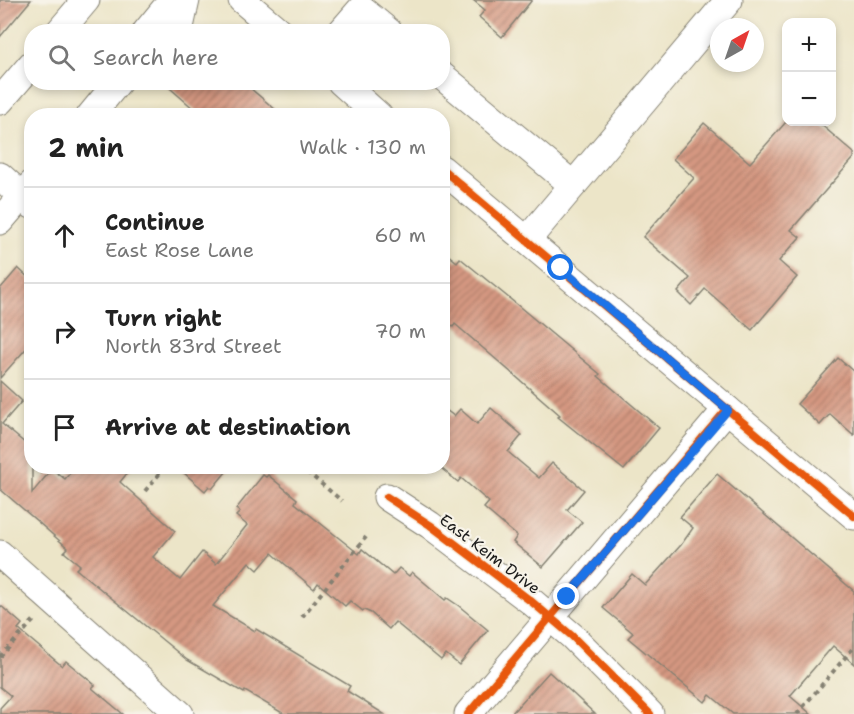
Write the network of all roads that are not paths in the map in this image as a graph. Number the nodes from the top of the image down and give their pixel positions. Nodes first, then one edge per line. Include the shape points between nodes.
1 (86, 0) edge
2 (184, 0) edge
3 (242, 0) edge
4 (729, 0) edge
5 (66, 24) edge
6 (153, 24) edge
7 (180, 24) edge
8 (270, 24) edge
9 (348, 24) edge
10 (380, 24) edge
11 (24, 73) edge
12 (450, 83) edge
13 (111, 90) edge
14 (349, 90) edge
15 (0, 101) edge
16 (97, 108) edge
17 (371, 108) edge
18 (0, 176) edge
19 (450, 176) edge
20 (573, 185) junction
21 (24, 192) edge
22 (24, 199) edge
23 (0, 221) edge
24 (527, 240) junction
25 (728, 410) junction
26 (387, 497) dead end
27 (854, 516) edge
28 (0, 554) edge
29 (550, 617) junction
30 (180, 714) edge
31 (468, 714) edge
32 (651, 714) edge

1 - 5 street
2 - 6 street via 164,10
2 - 7 street
3 - 8 street
4 - 20 street
9 - 10 street via 362,9
11 - 15 street
12 - 20 street
13 - 16 street
14 - 17 street
18 - 21 street
19 - 24 street
20 - 24 street
22 - 23 street
24 - 25 street
25 - 27 street
25 - 29 street
26 - 29 street, East Keim Drive
28 - 30 street
29 - 31 street
29 - 32 street, East Keim Drive

